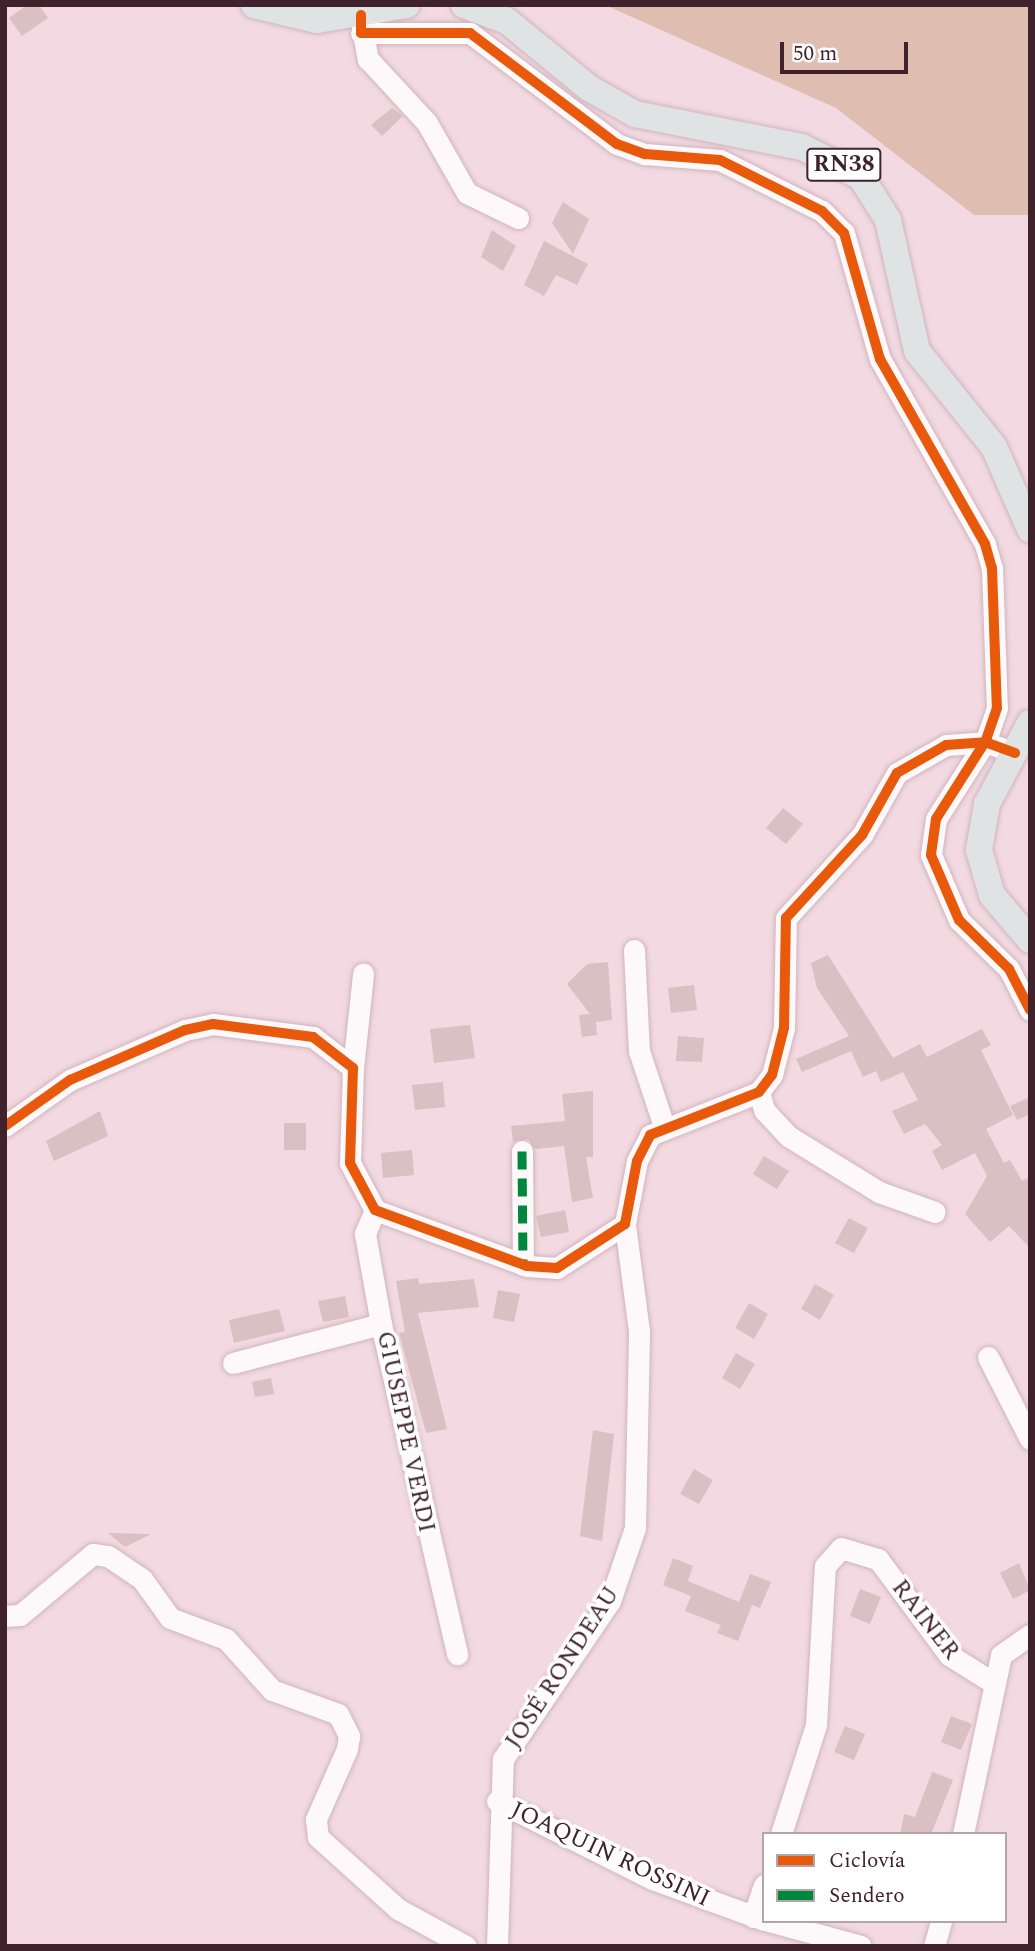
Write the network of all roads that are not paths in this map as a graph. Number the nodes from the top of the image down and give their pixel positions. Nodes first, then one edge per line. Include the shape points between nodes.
1 (254, 5) edge
2 (407, 5) edge
3 (464, 5) edge
4 (361, 24) junction
5 (518, 218) dead end
6 (1030, 529) edge
7 (1030, 723) edge
8 (985, 742) junction
9 (1015, 752) junction
10 (1030, 940) edge
11 (634, 950) dead end
12 (363, 974) dead end
13 (1030, 1010) edge
14 (353, 1068) junction
15 (759, 1092) junction
16 (5, 1126) edge
17 (664, 1126) junction
18 (522, 1151) dead end
19 (375, 1210) junction
20 (935, 1212) dead end
21 (625, 1224) junction
22 (523, 1265) junction
23 (382, 1324) junction
24 (988, 1357) dead end
25 (233, 1363) dead end
26 (1030, 1440) edge
27 (5, 1616) edge
28 (1030, 1635) edge
29 (457, 1654) dead end
30 (992, 1682) junction
31 (497, 1801) junction
32 (782, 1832) edge
33 (963, 1832) edge
34 (762, 1919) edge
35 (777, 1923) edge
36 (940, 1923) edge
37 (466, 1946) edge
38 (497, 1946) edge
39 (861, 1946) edge
40 (934, 1946) edge

1 - 4 main road via 301,19
2 - 4 main road
3 - 6 main road, RN38 via 507,21 589,88 635,114 802,147 861,177 888,220 917,351 994,447
4 - 5 street via 377,73 427,123 467,193
4 - 8 street via 470,33 617,144 645,154 720,160 836,222 854,251 880,359 989,556 1000,684
7 - 9 main road
8 - 9 street
8 - 13 street via 936,819 931,855 959,920 1009,970
8 - 15 street via 946,745 897,773 862,835 786,918 784,1028 772,1075
9 - 10 main road via 987,804 979,850 992,895
11 - 17 street via 639,1051
12 - 14 street
14 - 16 street via 313,1037 213,1024 144,1045 70,1080
14 - 19 street via 350,1163
15 - 17 street
15 - 20 street via 764,1110 788,1136 879,1192
17 - 21 street, JOSÉ RONDEAU via 641,1149
18 - 22 street
19 - 22 street
19 - 23 street, GIUSEPPE VERDI via 365,1234
21 - 22 street via 556,1268
21 - 31 street, JOSÉ RONDEAU via 639,1331 631,1548 610,1601 510,1746
23 - 25 street
23 - 29 street, GIUSEPPE VERDI
24 - 26 street
27 - 37 street via 20,1615 93,1554 108,1556 142,1579 170,1618 226,1639 272,1690 328,1707 344,1724 345,1762 316,1819 318,1837 398,1909
28 - 30 street, RAINER via 1009,1645
30 - 32 street, RAINER via 948,1655 868,1550 841,1548 825,1566 816,1725
30 - 33 street
31 - 34 street, JOAQUIN ROSSINI via 652,1880
31 - 38 street, JOSÉ RONDEAU
35 - 39 street, JOAQUIN ROSSINI
36 - 40 street

